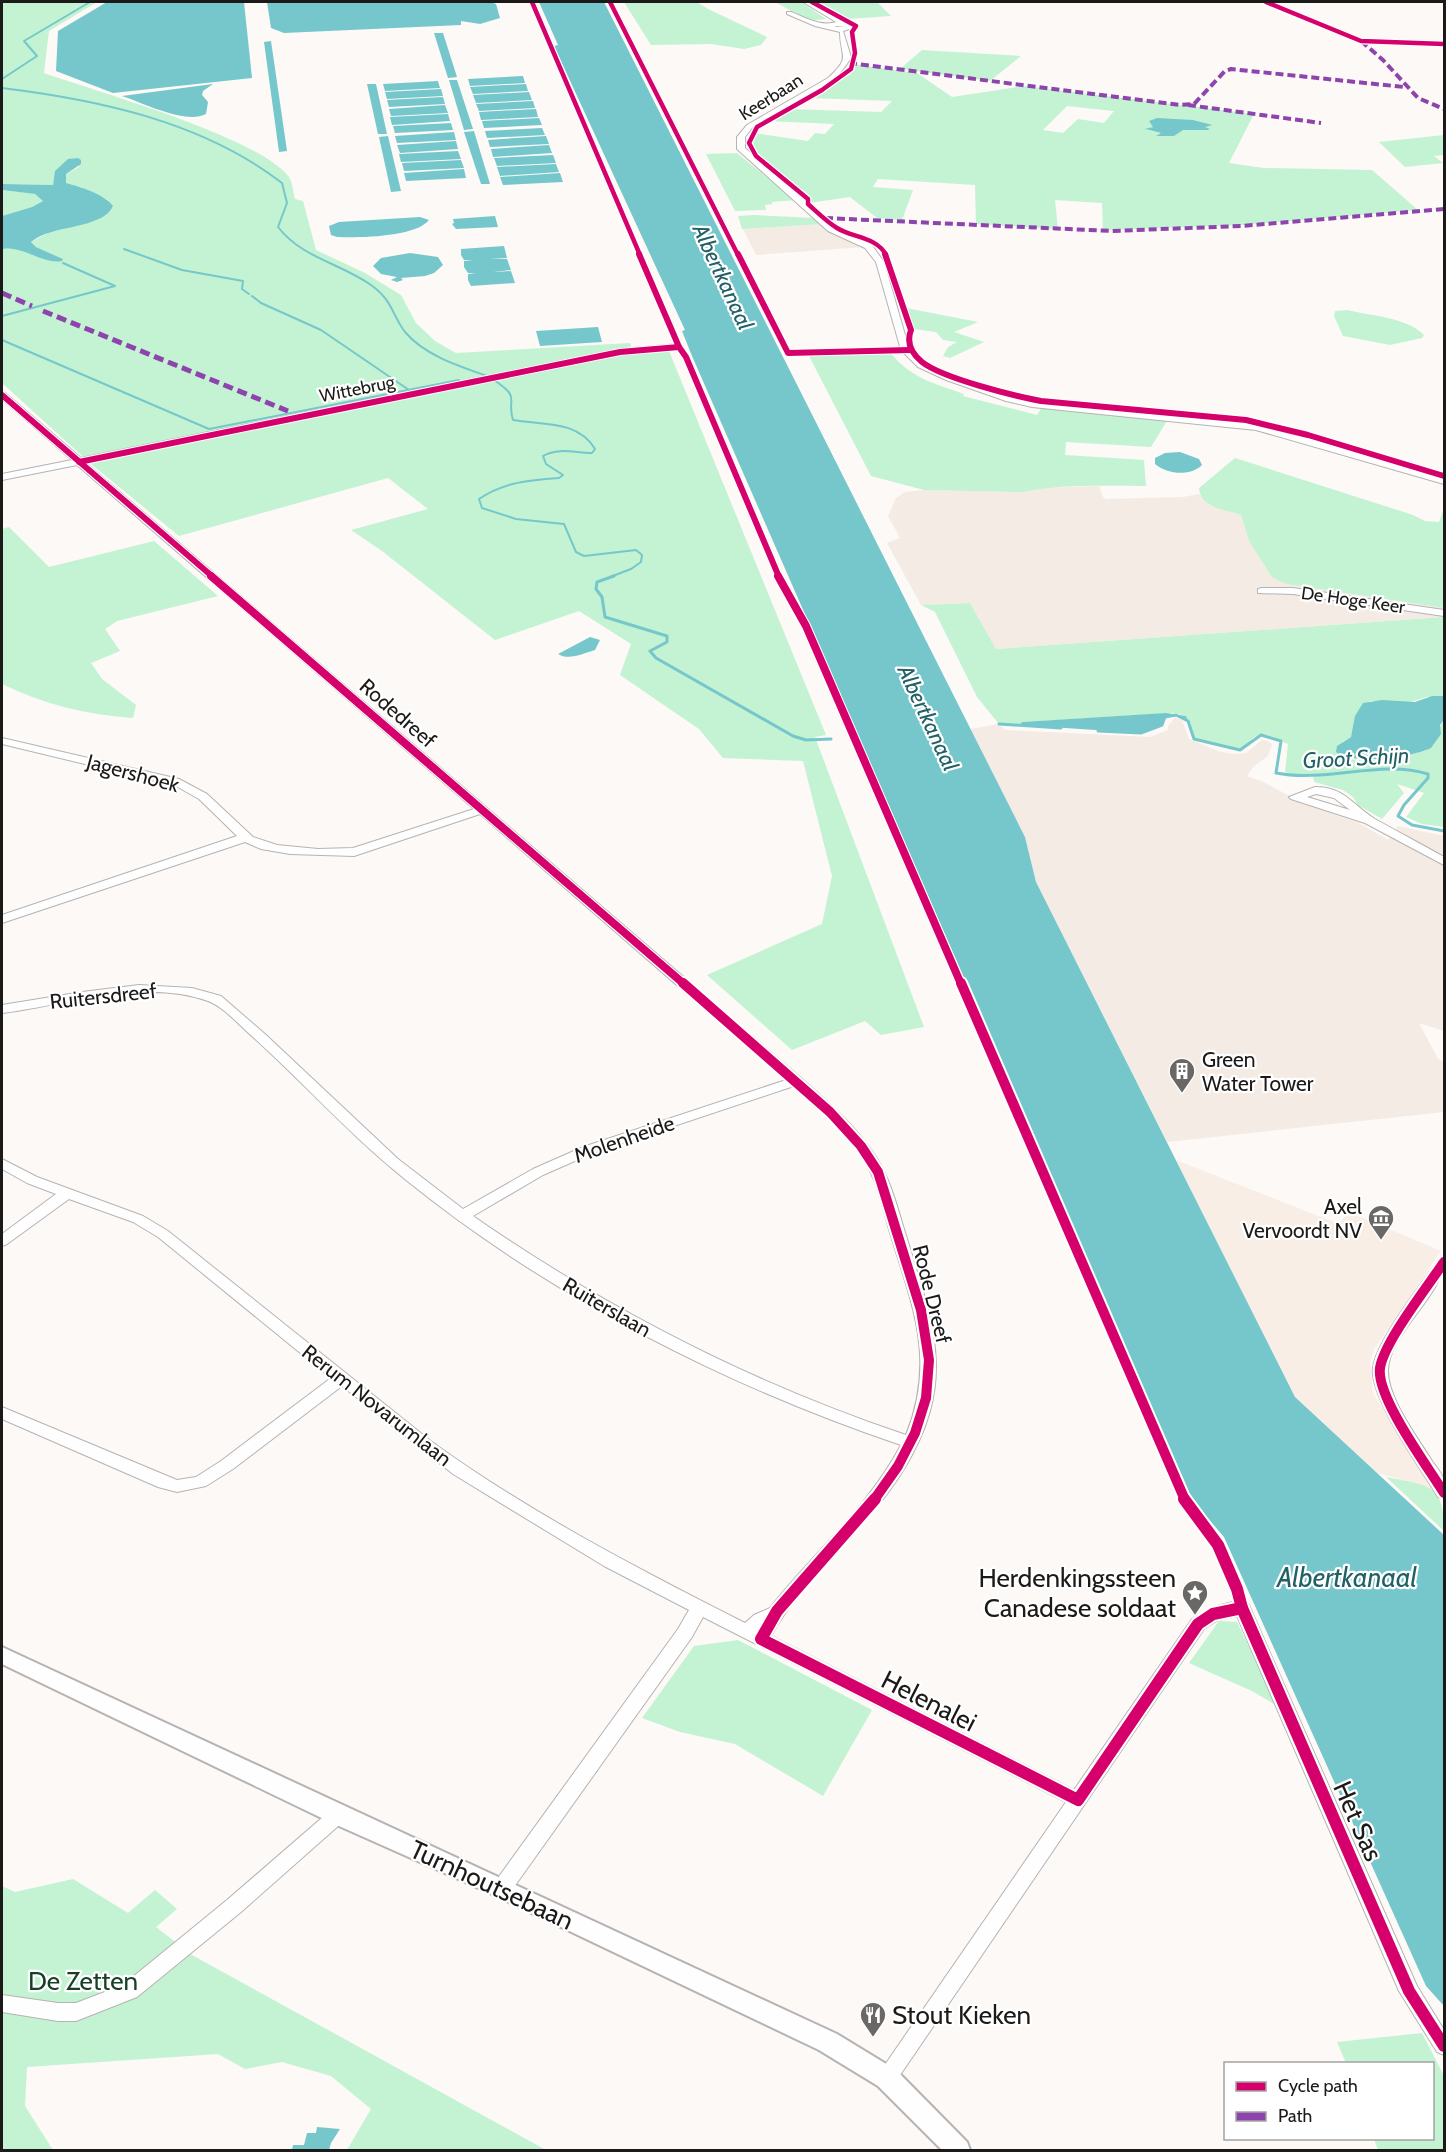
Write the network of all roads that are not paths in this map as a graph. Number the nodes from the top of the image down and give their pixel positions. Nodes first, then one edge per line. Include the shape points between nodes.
1 (806, 2) edge
2 (1266, 2) edge
3 (789, 13) dead end
4 (837, 27) junction
5 (1444, 44) edge
6 (679, 347) dead end
7 (2, 395) edge
8 (79, 462) junction
9 (2, 477) edge
10 (1444, 481) edge
11 (1262, 591) dead end
12 (1444, 613) edge
13 (2, 741) edge
14 (482, 810) junction
15 (1369, 820) junction
16 (247, 837) junction
17 (1444, 862) edge
18 (2, 919) edge
19 (2, 1009) edge
20 (770, 1059) joint
21 (796, 1081) junction
22 (339, 1113) joint
23 (2, 1163) edge
24 (67, 1193) junction
25 (461, 1216) junction
26 (2, 1241) edge
27 (1444, 1262) edge
28 (342, 1378) junction
29 (2, 1413) edge
30 (909, 1442) junction
31 (1444, 1492) edge
32 (703, 1611) junction
33 (754, 1635) junction
34 (2, 1655) edge
35 (1078, 1800) junction
36 (338, 1815) junction
37 (502, 1888) junction
38 (2, 2004) edge
39 (1444, 2046) edge
40 (887, 2078) junction
41 (958, 2151) edge

1 - 4 street
2 - 5 street via 1361,41
3 - 4 street via 813,24
4 - 10 street, Keerbaan via 848,57 842,68 809,93 752,125 740,143 747,155 831,229 874,252 904,348 913,360 1016,401 1257,427
6 - 8 street, Wittebrug via 621,352
7 - 8 street, Rodedreef
8 - 9 street, Wittebrug
8 - 14 street, Rodedreef
11 - 12 street, De Hoge Keer via 1293,591
13 - 16 street, Jagershoek via 170,780 194,790
14 - 16 street, Jagershoek via 354,852 275,847
14 - 20 street, Rodedreef
15 - 15 street via 1332,791 1315,790 1295,797
15 - 17 street
16 - 18 street
19 - 22 street, Ruitersdreef via 130,990 181,989 200,993 231,1011
20 - 21 street, Rode Dreef
21 - 25 street, Molenheide via 588,1150 538,1172
21 - 30 street, Rode Dreef via 851,1131 867,1151 893,1217 926,1328 930,1359 926,1396
22 - 25 street, Ruiterslaan
23 - 24 street, Rerum Novarumlaan
24 - 26 street
24 - 28 street, Rerum Novarumlaan via 138,1219 163,1234
25 - 30 street, Ruiterslaan via 630,1322 717,1367 860,1427
27 - 31 street via 1390,1343 1380,1374 1393,1409
28 - 29 street via 227,1465 200,1482 177,1486
28 - 32 street, Rerum Novarumlaan via 459,1470 610,1562
30 - 33 street, Rode Dreef via 870,1507
32 - 33 street, Rerum Novarumlaan
32 - 37 street via 700,1623 686,1632
33 - 35 street, Helenalei
34 - 36 main road, Turnhoutsebaan
35 - 39 street, Het Sas via 1198,1624 1213,1614 1242,1608 1408,1991
35 - 40 street
36 - 37 main road, Turnhoutsebaan
36 - 38 street via 130,1991 76,2012
37 - 40 main road, Turnhoutsebaan via 828,2042
40 - 41 main road, Turnhoutsebaan

